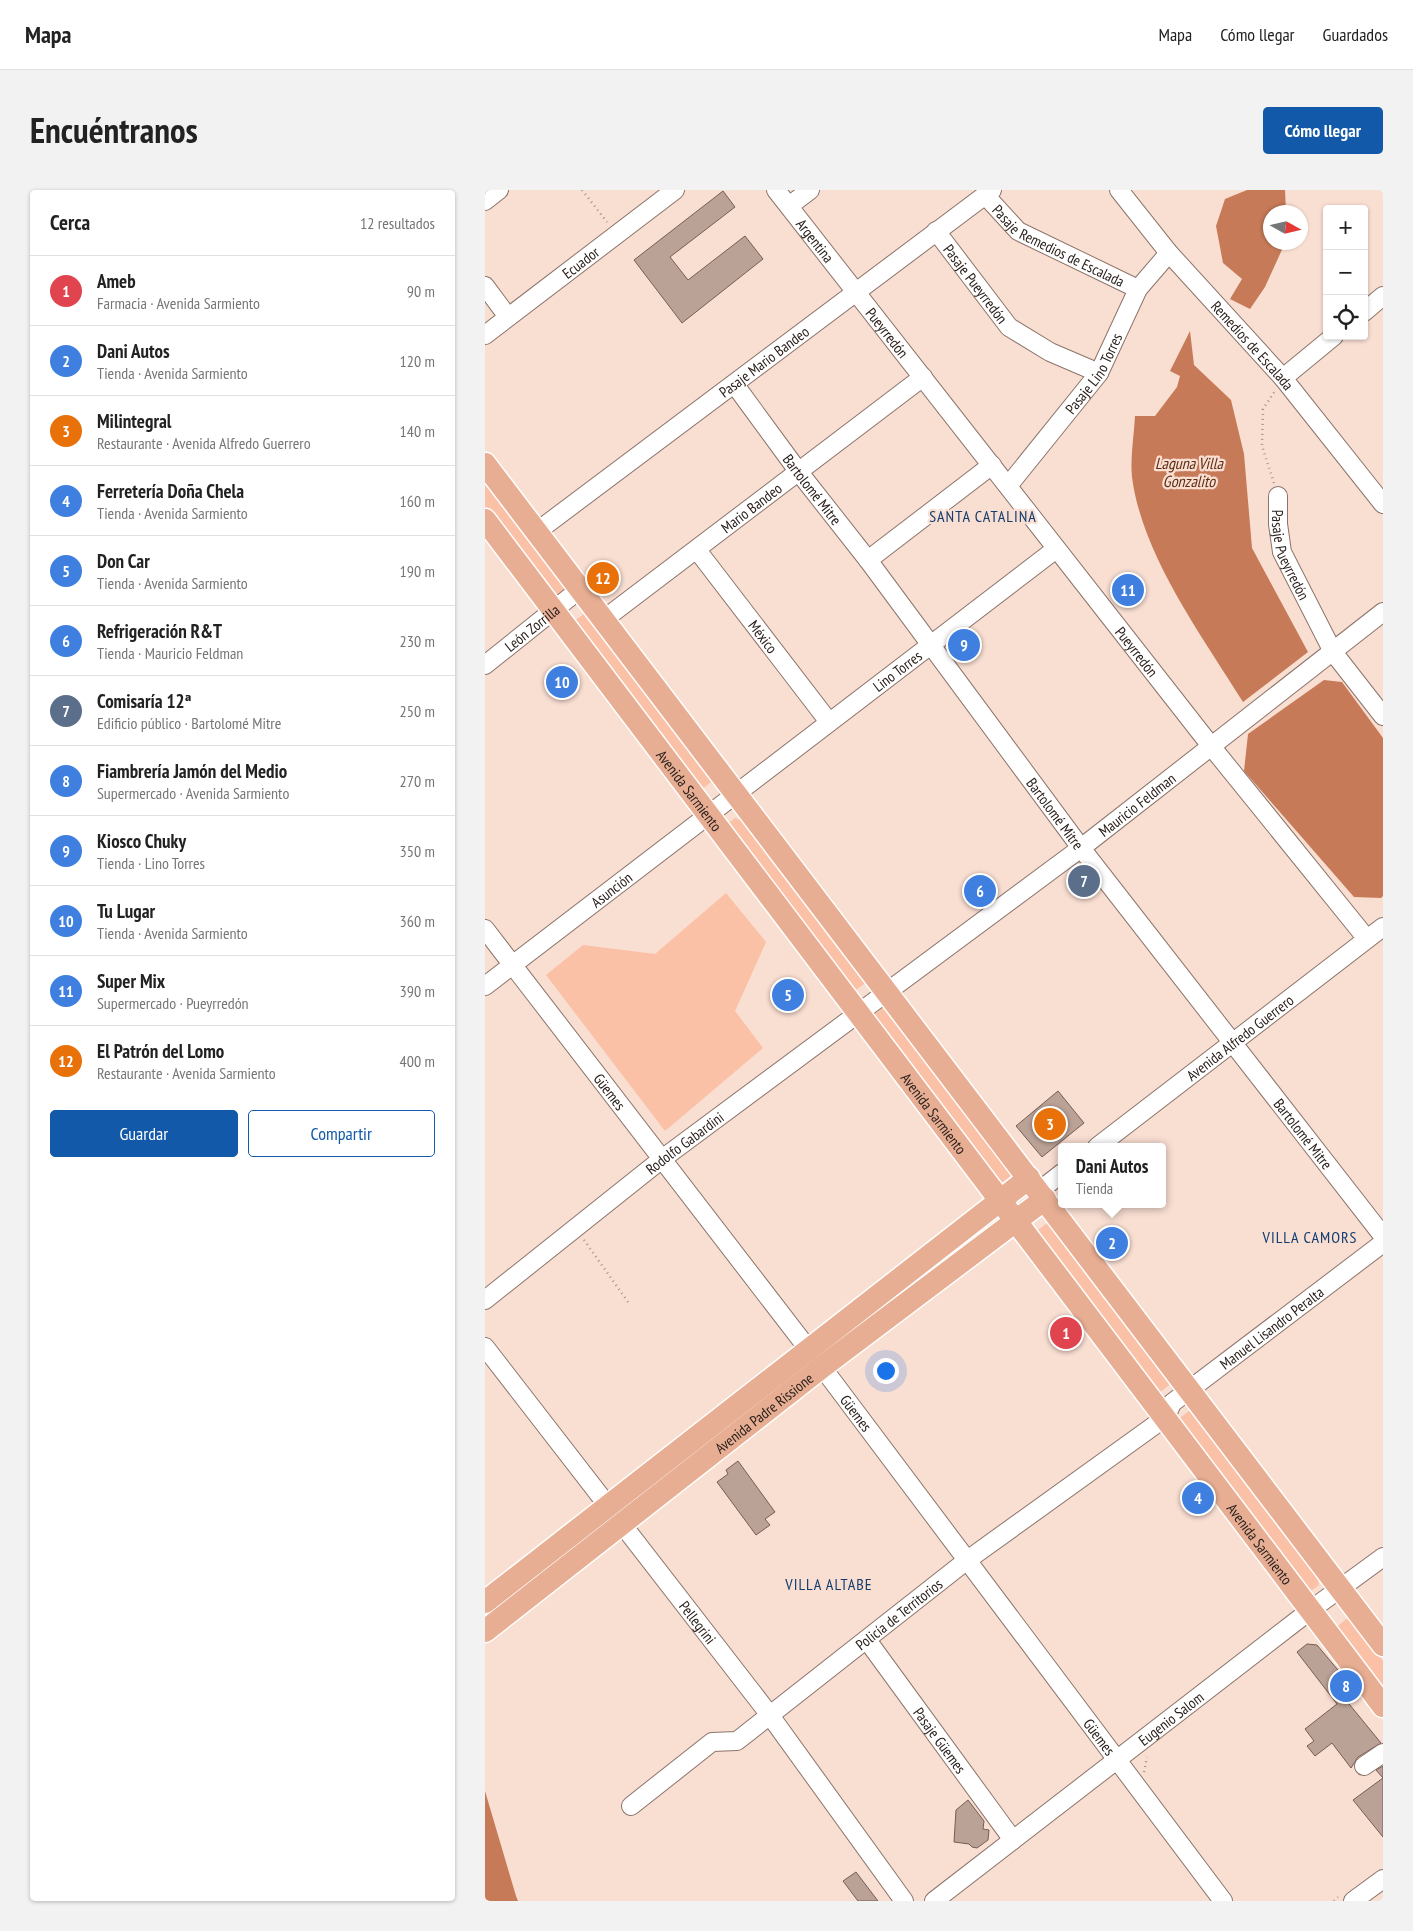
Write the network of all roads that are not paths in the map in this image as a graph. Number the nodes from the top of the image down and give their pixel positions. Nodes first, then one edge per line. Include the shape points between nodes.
1 (499, 190) edge
2 (675, 190) edge
3 (776, 190) edge
4 (810, 190) edge
5 (1119, 190) edge
6 (989, 193) edge
7 (485, 201) edge
8 (789, 206) junction
9 (936, 231) junction
10 (1169, 253) junction
11 (485, 286) edge
12 (1138, 290) junction
13 (855, 291) junction
14 (1383, 296) edge
15 (1368, 309) edge
16 (508, 317) junction
17 (485, 334) edge
18 (1329, 340) edge
19 (1099, 373) junction
20 (923, 377) junction
21 (1283, 378) junction
22 (735, 385) junction
23 (485, 464) edge
24 (992, 465) junction
25 (798, 471) junction
26 (1008, 486) junction
27 (1278, 496) road end
28 (1383, 504) edge
29 (485, 520) edge
30 (535, 533) junction
31 (1056, 549) junction
32 (697, 550) junction
33 (868, 560) junction
34 (580, 589) junction
35 (554, 611) junction
36 (1383, 612) edge
37 (603, 620) junction
38 (931, 645) junction
39 (1333, 652) junction
40 (485, 666) edge
41 (1383, 716) edge
42 (829, 722) junction
43 (1211, 746) junction
44 (737, 793) junction
45 (709, 813) junction
46 (1081, 848) junction
47 (1383, 927) edge
48 (485, 929) edge
49 (1367, 939) junction
50 (512, 963) junction
51 (485, 986) edge
52 (888, 993) junction
53 (859, 1014) junction
54 (1232, 1044) junction
55 (1102, 1143) edge
56 (662, 1159) junction
57 (1058, 1176) edge
58 (1038, 1189) junction
59 (1002, 1201) junction
60 (1017, 1220) junction
61 (1383, 1236) edge
62 (1383, 1243) edge
63 (485, 1300) edge
64 (485, 1347) edge
65 (815, 1359) junction
66 (1189, 1390) junction
67 (1166, 1417) junction
68 (607, 1506) junction
69 (621, 1524) junction
70 (1383, 1557) edge
71 (967, 1561) junction
72 (1341, 1589) junction
73 (485, 1602) edge
74 (1312, 1609) junction
75 (485, 1631) edge
76 (867, 1640) junction
77 (1383, 1645) edge
78 (1383, 1706) edge
79 (769, 1714) junction
80 (1383, 1753) edge
81 (1116, 1760) junction
82 (1364, 1766) dead end
83 (631, 1806) dead end
84 (1013, 1840) junction
85 (1383, 1879) edge
86 (904, 1901) edge
87 (934, 1901) edge
88 (1223, 1901) edge
89 (1353, 1901) edge

1 - 7 street
2 - 16 street, Ecuador
3 - 8 street, Argentina
4 - 8 street
5 - 10 street, Remedios de Escalada
6 - 9 street, Pasaje Mario Bandeo
6 - 12 street, Pasaje Remedios de Escalada via 1018,231
8 - 13 street, Argentina
9 - 13 street, Pasaje Mario Bandeo
9 - 19 street, Pasaje Pueyrredón via 1009,327 1050,352
10 - 12 street, Pasaje Lino Torres
10 - 21 street, Remedios de Escalada
11 - 16 street
12 - 19 street, Pasaje Lino Torres
13 - 20 street, Pueyrredón
13 - 22 street, Pasaje Mario Bandeo
14 - 15 street
16 - 17 street, Ecuador
18 - 21 street
19 - 26 street, Pasaje Lino Torres
20 - 24 street, Pueyrredón
20 - 25 street, Mario Bandeo
21 - 28 street, Remedios de Escalada
22 - 25 street, Bartolomé Mitre
22 - 30 street, Pasaje Mario Bandeo
23 - 30 main road
24 - 26 street, Pueyrredón
24 - 33 street
25 - 32 street, Mario Bandeo
25 - 33 street, Bartolomé Mitre
26 - 31 street, Pueyrredón
27 - 39 street, Pasaje Pueyrredón via 1281,552
29 - 35 main road, Avenida Sarmiento
30 - 34 main road
31 - 38 street, Lino Torres
31 - 43 street, Pueyrredón
32 - 37 street, Mario Bandeo
32 - 42 street, México
33 - 38 street, Bartolomé Mitre
34 - 35 street, León Zorrilla
34 - 37 main road
35 - 40 street, León Zorrilla
35 - 45 main road, Avenida Sarmiento
36 - 39 street, Mauricio Feldman
37 - 44 main road
38 - 42 street, Lino Torres
38 - 46 street, Bartolomé Mitre
39 - 41 street, Pasaje Pueyrredón
39 - 43 street, Mauricio Feldman
42 - 44 street, Lino Torres
43 - 46 street, Mauricio Feldman
43 - 49 street, Pueyrredón
44 - 45 street, Asunción
44 - 52 main road
45 - 50 street, Asunción
45 - 53 main road, Avenida Sarmiento
46 - 52 street, Mauricio Feldman
46 - 54 street, Bartolomé Mitre
47 - 49 street, Avenida Alfredo Guerrero
48 - 50 street, Güemes
49 - 54 street, Avenida Alfredo Guerrero
50 - 51 street, Asunción
50 - 56 street, Güemes
52 - 53 street, Rodolfo Gabardini
52 - 58 main road
53 - 56 street, Rodolfo Gabardini
53 - 59 main road, Avenida Sarmiento
54 - 55 street, Avenida Alfredo Guerrero
54 - 61 street, Bartolomé Mitre
56 - 63 street, Rodolfo Gabardini
56 - 65 street, Güemes
57 - 58 street
58 - 59 main road, Avenida Padre Rissione
58 - 60 main road, Avenida Padre Rissione
58 - 66 main road
59 - 60 main road, Avenida Sarmiento
59 - 65 main road, Avenida Padre Rissione
60 - 65 main road, Avenida Padre Rissione
60 - 67 main road, Avenida Sarmiento
62 - 66 street, Manuel Lisandro Peralta
64 - 68 street, Pellegrini
65 - 68 main road, Avenida Padre Rissione
65 - 69 main road, Avenida Padre Rissione
65 - 71 street, Güemes
66 - 67 street, Manuel Lisandro Peralta via 1173,1403
66 - 72 main road
67 - 71 street, Policía de Territorios
67 - 74 main road, Avenida Sarmiento
68 - 69 street, Pellegrini
68 - 73 main road, Avenida Padre Rissione
69 - 75 main road, Avenida Padre Rissione
69 - 79 street, Pellegrini
70 - 72 street, Eugenio Salom
71 - 76 street, Policía de Territorios
71 - 81 street, Güemes
72 - 74 street, Eugenio Salom
72 - 77 main road
74 - 78 main road, Avenida Sarmiento
74 - 81 street, Eugenio Salom
76 - 79 street, Policía de Territorios
76 - 84 street, Pasaje Güemes
79 - 83 street, Policía de Territorios via 737,1741 712,1742
79 - 86 street, Pellegrini
80 - 82 street
81 - 84 street, Eugenio Salom
81 - 88 street, Güemes
84 - 87 street, Eugenio Salom
85 - 89 street

